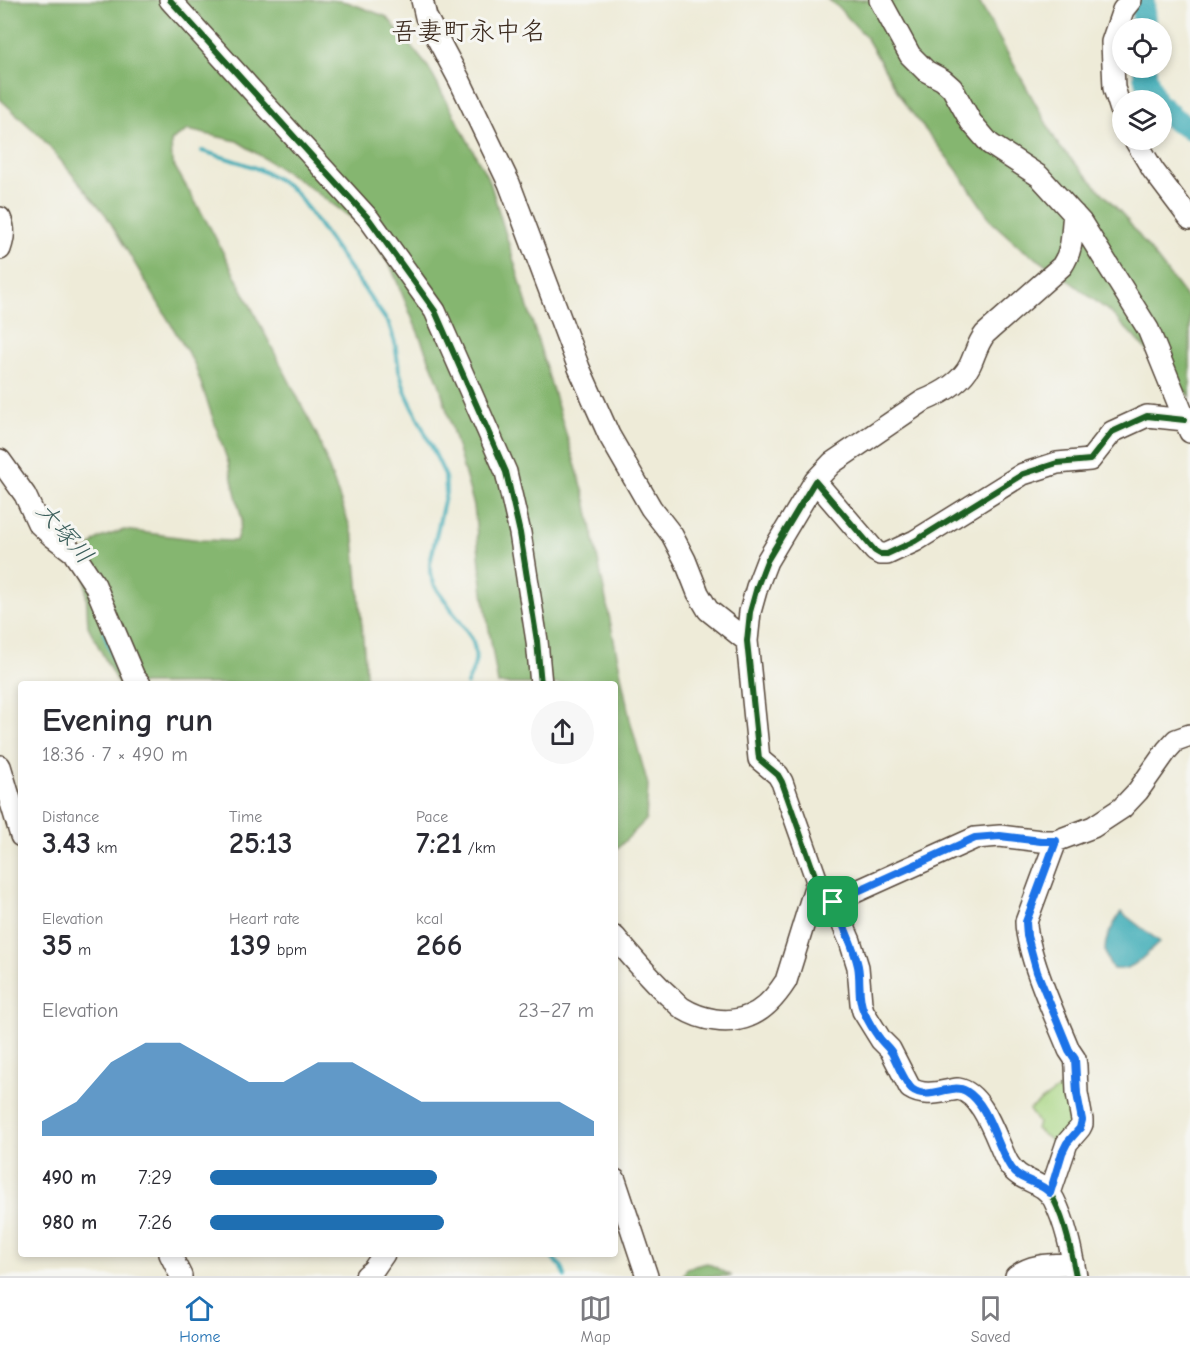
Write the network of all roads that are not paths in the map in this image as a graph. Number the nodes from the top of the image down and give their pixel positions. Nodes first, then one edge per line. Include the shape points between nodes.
1 (170, 0) edge
2 (880, 0) edge
3 (422, 1) edge
4 (1130, 2) edge
5 (1115, 90) edge
6 (1141, 150) edge
7 (1074, 214) junction
8 (0, 218) edge
9 (1190, 219) edge
10 (0, 249) edge
11 (1187, 426) edge
12 (0, 460) edge
13 (815, 481) junction
14 (747, 641) junction
15 (137, 681) edge
16 (541, 681) edge
17 (1190, 735) edge
18 (0, 766) edge
19 (18, 826) edge
20 (1056, 841) junction
21 (817, 881) junction
22 (833, 902) junction
23 (618, 940) edge
24 (618, 1189) edge
25 (1050, 1193) junction
26 (172, 1257) edge
27 (382, 1257) edge
28 (1075, 1270) edge
29 (181, 1276) edge
30 (366, 1276) edge
31 (647, 1276) edge
32 (1016, 1276) edge

1 - 16 street via 369,219 435,311 506,472 520,533
2 - 7 street via 910,55 952,88 971,122 990,144 1039,176
3 - 14 street via 426,17 509,183 579,368 609,435 651,508 672,535 708,610
4 - 5 street via 1123,10 1112,42
6 - 9 street
7 - 11 street via 1148,328
7 - 13 street via 1067,259 985,334 966,372 939,394 832,463
8 - 10 street via 4,227
11 - 13 street via 1147,416 1112,432 1090,460 1057,463 1023,474 915,542 887,554 875,551
12 - 15 street via 25,495 38,523 73,552 95,585
13 - 14 street via 767,561 756,587
14 - 21 street via 759,759 782,782
17 - 20 street via 1176,740 1122,808 1093,827
18 - 19 street
20 - 22 street via 975,838
20 - 25 street via 1026,922 1027,936 1037,972 1075,1059 1082,1120 1062,1153
21 - 22 street
21 - 23 street via 786,981 776,995 749,1016 727,1021 705,1018 682,1008
22 - 25 street via 858,967 863,1011 890,1049 910,1088 930,1094 966,1091 989,1121 1014,1172
24 - 31 street
25 - 28 street via 1071,1245
26 - 29 street
27 - 30 street
28 - 32 street via 1031,1267

